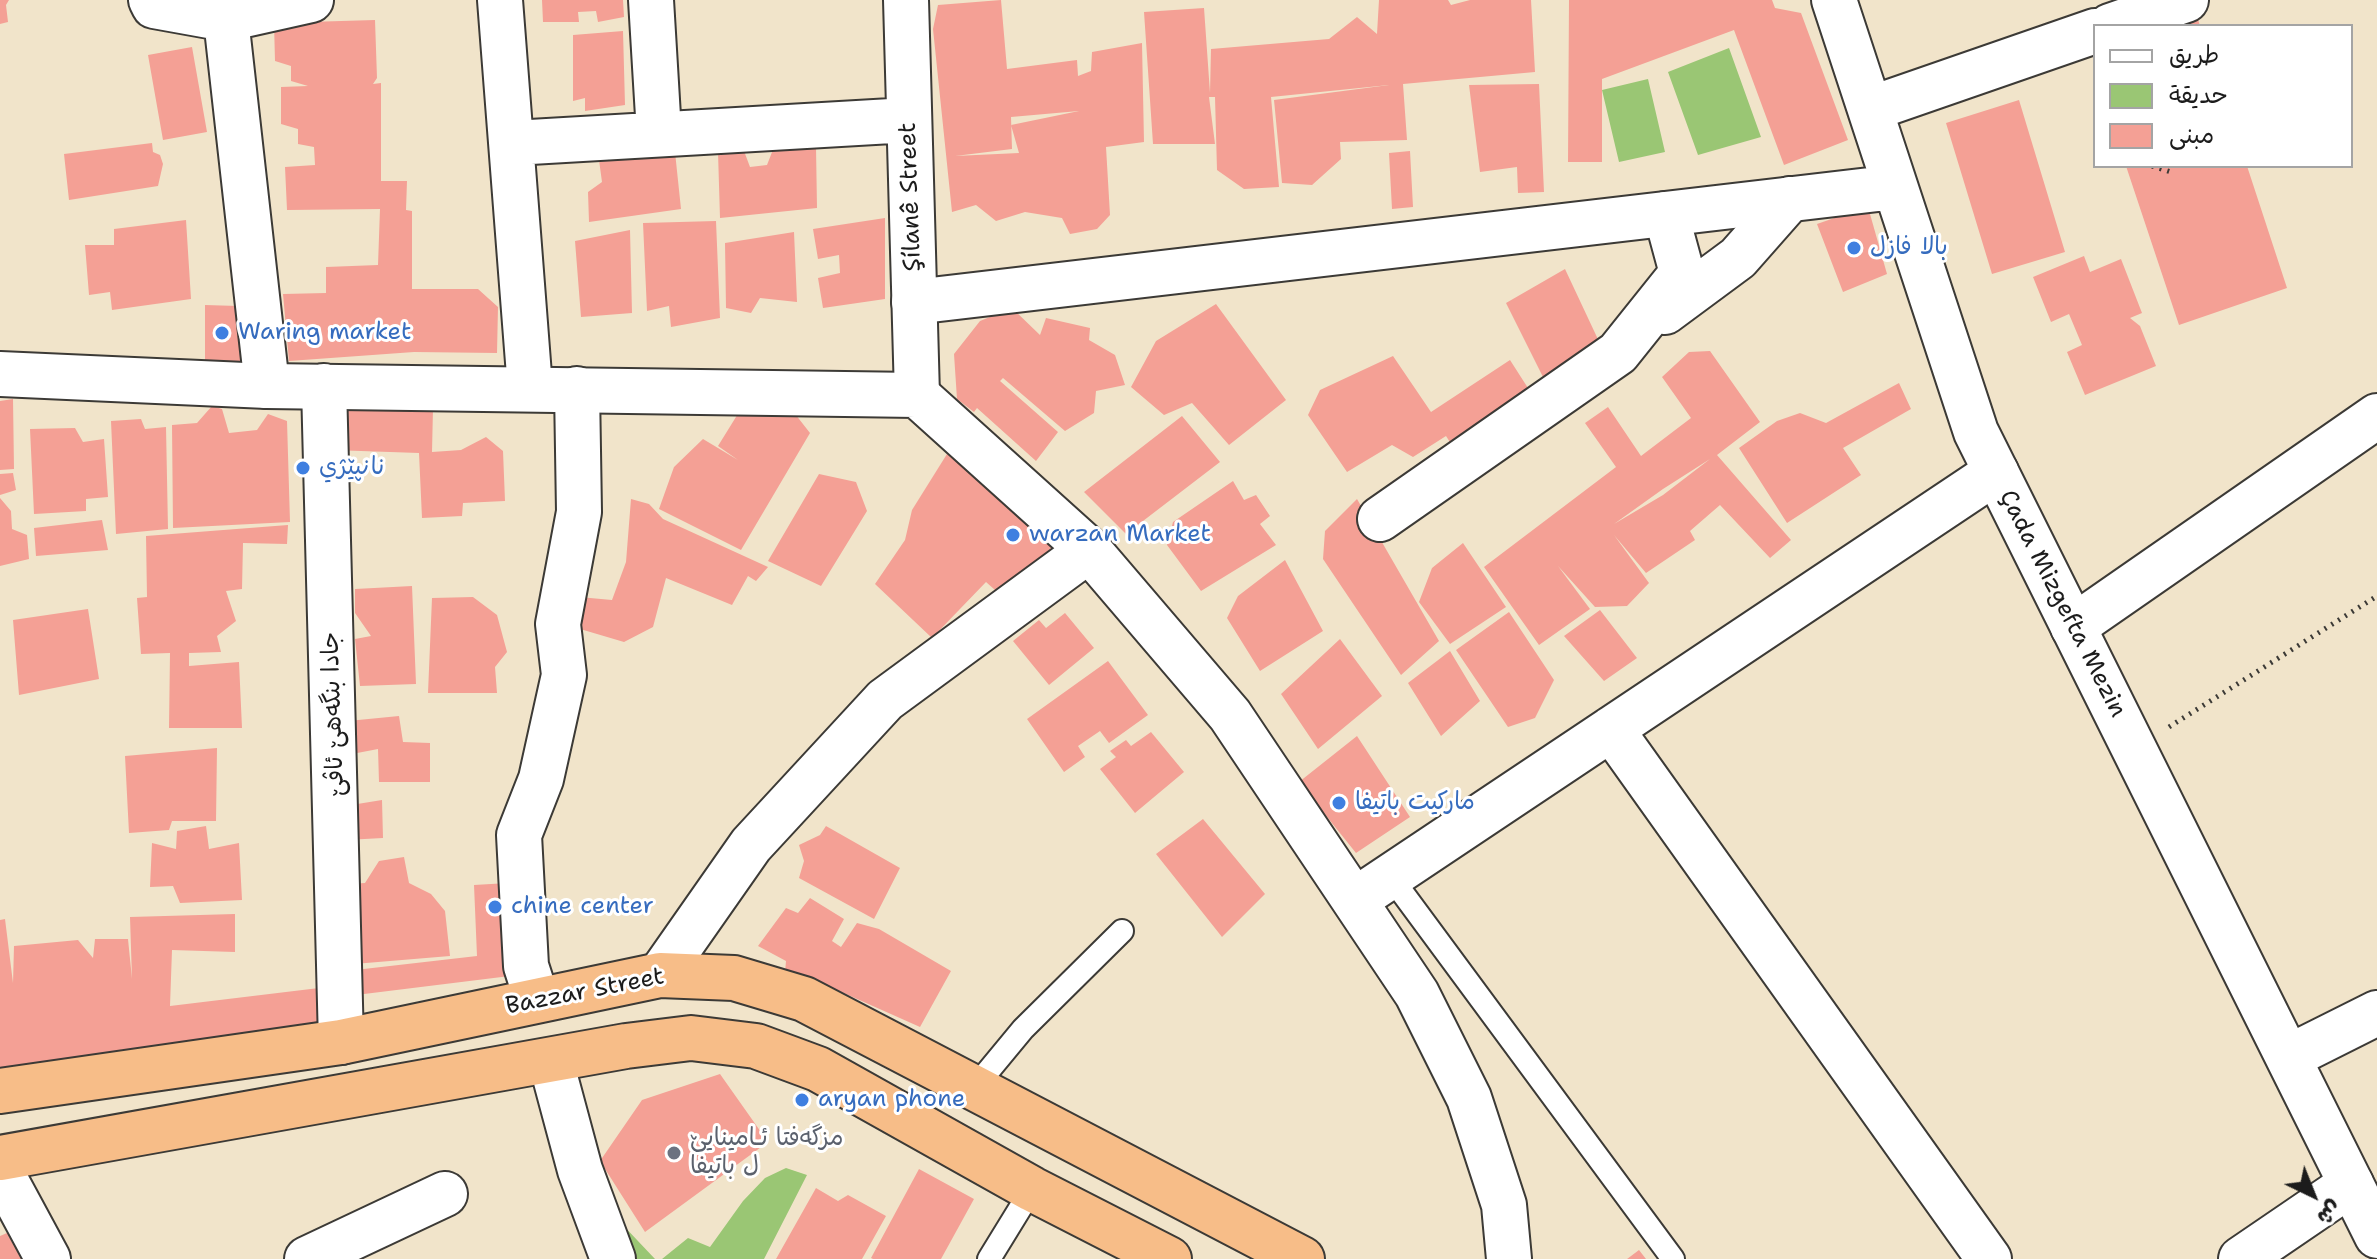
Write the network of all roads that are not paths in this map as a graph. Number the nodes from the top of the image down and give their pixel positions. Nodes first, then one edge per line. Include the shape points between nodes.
1 (151, 0) edge
2 (311, 0) edge
3 (500, 0) edge
4 (651, 0) edge
5 (905, 0) edge
6 (1834, 0) edge
7 (2186, 0) edge
8 (226, 19) junction
9 (2116, 24) edge
10 (2093, 32) edge
11 (1870, 109) junction
12 (909, 120) junction
13 (659, 133) junction
14 (513, 143) junction
15 (1895, 187) junction
16 (1790, 199) junction
17 (1666, 214) junction
18 (914, 302) junction
19 (1641, 324) junction
20 (0, 374) edge
21 (267, 386) junction
22 (324, 386) junction
23 (530, 388) junction
24 (577, 389) junction
25 (917, 395) junction
26 (2377, 416) edge
27 (1996, 472) junction
28 (1380, 519) dead end
29 (1089, 550) junction
30 (2073, 627) junction
31 (1611, 729) junction
32 (1390, 876) junction
33 (1355, 900) junction
34 (1122, 931) dead end
35 (660, 975) junction
36 (537, 1000) junction
37 (2377, 1013) edge
38 (341, 1042) junction
39 (2289, 1057) junction
40 (551, 1062) junction
41 (975, 1087) junction
42 (0, 1091) edge
43 (1092, 1147) junction
44 (0, 1158) edge
45 (0, 1170) edge
46 (2351, 1184) junction
47 (445, 1194) dead end
48 (1046, 1196) junction
49 (2377, 1236) edge
50 (48, 1259) edge
51 (307, 1259) edge
52 (613, 1259) edge
53 (989, 1259) edge
54 (1169, 1259) edge
55 (1302, 1259) edge
56 (1509, 1259) edge
57 (1673, 1259) edge
58 (1989, 1259) edge
59 (2241, 1259) edge

1 - 8 street via 154,6
2 - 8 street
3 - 14 street
4 - 13 street
5 - 12 street, Şílanê Street
6 - 11 street, Çada Mizgefta Mezin
7 - 9 street
8 - 21 street
10 - 11 street
11 - 15 street, Çada Mizgefta Mezin
12 - 13 street
12 - 18 street, Şílanê Street
13 - 14 street
14 - 23 street
15 - 16 street
15 - 27 street, Çada Mizgefta Mezin via 1976,432
16 - 17 street
16 - 19 street via 1738,258 1677,306
17 - 18 street
17 - 19 street via 1682,273
18 - 25 street, Şílanê Street
19 - 28 street via 1618,353
20 - 21 street
21 - 22 street
22 - 23 street
22 - 38 street, جادا بنگەهێ ئاڤێ
23 - 24 street
24 - 25 street
24 - 36 street via 579,512 558,624 564,675 541,779 519,835 526,966
25 - 29 street
26 - 30 street
27 - 30 street, Çada Mizgefta Mezin
27 - 31 street
29 - 33 street via 1230,715
29 - 35 street via 885,700 751,845
30 - 39 street, Çada Mizgefta Mezin
31 - 32 street
31 - 58 street
32 - 33 street
32 - 57 lane
33 - 56 street via 1417,994 1469,1098 1504,1205
34 - 41 lane via 1023,1029
35 - 36 highway, Bazzar Street
35 - 41 highway, Bazzar Street via 722,977 804,999
36 - 38 highway, Bazzar Street
37 - 39 street
38 - 42 highway, Bazzar Street
39 - 46 street, Çada Mizgefta Mezin
40 - 44 highway
40 - 48 highway via 691,1038 756,1046 818,1069
40 - 52 street via 580,1170
41 - 43 highway, Bazzar Street
43 - 48 highway
43 - 55 highway, Bazzar Street
45 - 50 street
46 - 49 street, Çada Mizgefta Mezin
46 - 59 street
47 - 51 street
48 - 53 lane
48 - 54 highway

